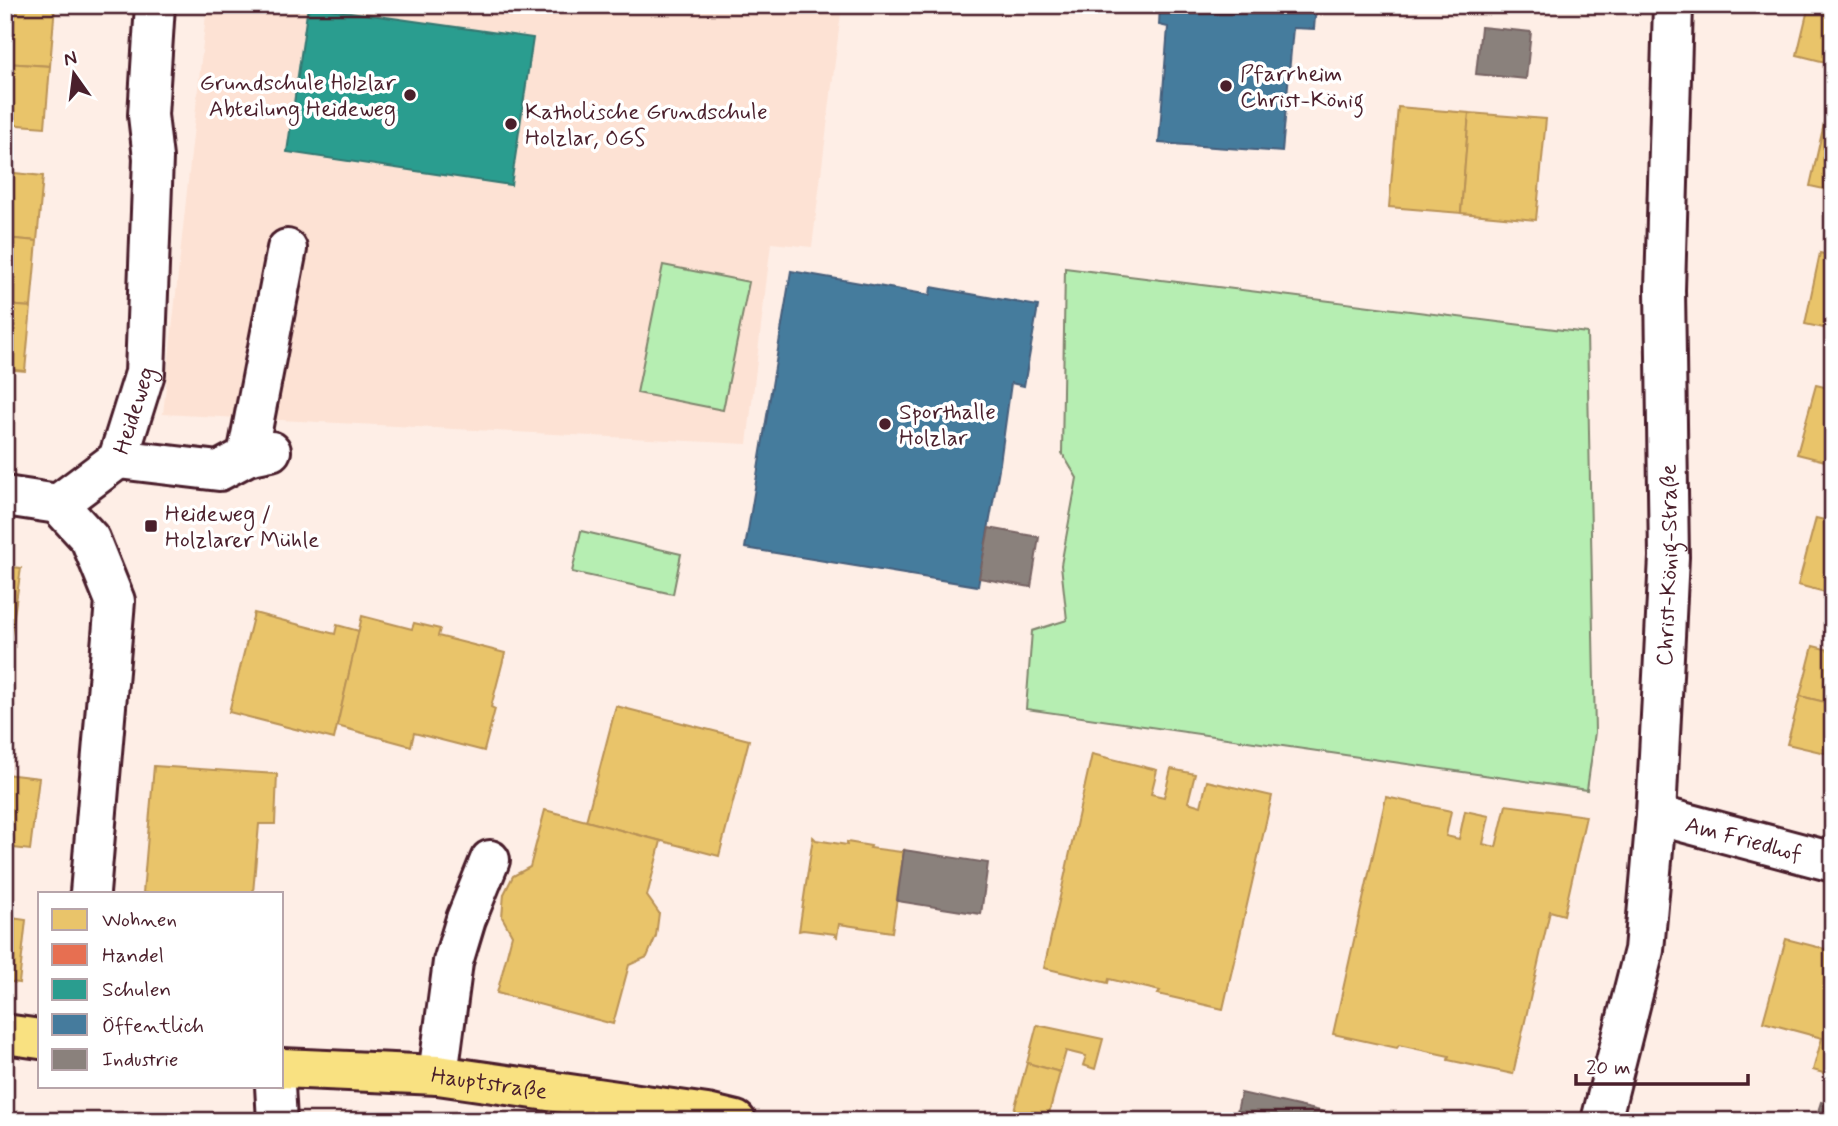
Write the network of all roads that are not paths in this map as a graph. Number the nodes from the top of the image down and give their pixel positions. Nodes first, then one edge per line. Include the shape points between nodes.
1 (155, 5) edge
2 (1673, 5) edge
3 (287, 249) dead end
4 (118, 459) junction
5 (5, 496) edge
6 (58, 504) junction
7 (1656, 815) junction
8 (490, 860) dead end
9 (1833, 862) edge
10 (90, 892) edge
11 (5, 1034) edge
12 (38, 1039) edge
13 (284, 1068) edge
14 (438, 1075) junction
15 (275, 1088) edge
16 (277, 1121) edge
17 (736, 1121) edge
18 (1601, 1121) edge

1 - 4 street, Heideweg via 148,115 153,158 145,373
2 - 7 street, Christ-König-Straße via 1665,290 1669,558
3 - 4 street via 260,453 219,471
4 - 6 street, Heideweg
5 - 6 street
6 - 10 street via 90,539 115,601
7 - 9 street, Am Friedhof
7 - 18 street, Christ-König-Straße via 1644,950
8 - 14 street via 453,962
11 - 12 main road
13 - 14 main road, Hauptstraße
14 - 17 main road, Hauptstraße
15 - 16 street

